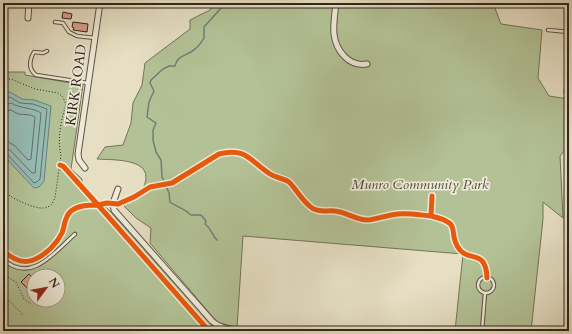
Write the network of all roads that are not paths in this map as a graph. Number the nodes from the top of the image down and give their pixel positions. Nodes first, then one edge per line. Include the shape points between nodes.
1 (30, 3) edge
2 (100, 3) edge
3 (336, 3) edge
4 (28, 18) dead end
5 (55, 22) dead end
6 (548, 30) dead end
7 (569, 32) edge
8 (95, 38) junction
9 (47, 51) dead end
10 (367, 64) dead end
11 (89, 83) junction
12 (85, 168) dead end
13 (118, 189) dead end
14 (75, 234) dead end
15 (3, 259) edge
16 (485, 293) junction
17 (254, 331) edge
18 (482, 331) edge

1 - 4 street
2 - 8 street, KIRK ROAD
3 - 10 street via 334,30 337,45 348,60 357,65
5 - 8 lane via 63,23 69,32 77,36
6 - 7 lane
8 - 11 street, KIRK ROAD
9 - 11 lane via 34,52 31,57 30,69 36,75
11 - 12 street, KIRK ROAD via 78,154
13 - 17 street via 113,204 114,210 212,321 222,327
14 - 15 lane via 37,266 19,268
16 - 16 lane via 494,287 487,278 480,280 478,285
16 - 18 lane

